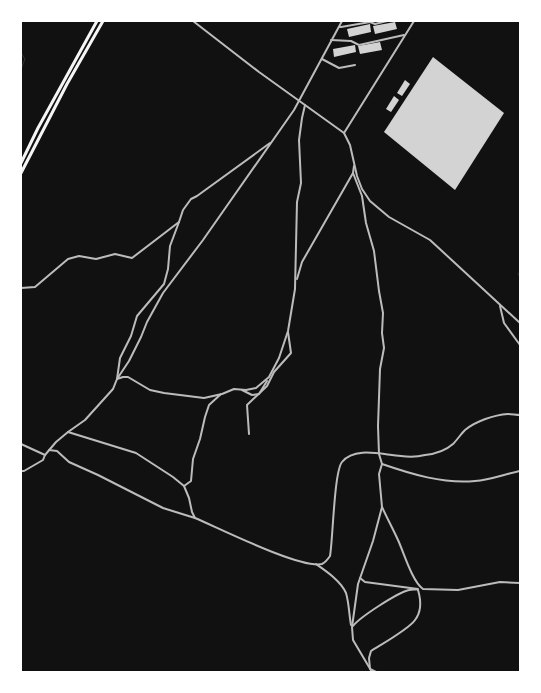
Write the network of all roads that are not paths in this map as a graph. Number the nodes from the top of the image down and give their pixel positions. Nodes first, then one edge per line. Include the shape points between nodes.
1 (97, 21) edge
2 (103, 21) edge
3 (193, 21) edge
4 (342, 21) edge
5 (388, 21) edge
6 (414, 21) edge
7 (339, 27) junction
8 (405, 35) junction
9 (331, 40) junction
10 (322, 59) junction
11 (355, 65) dead end
12 (299, 101) junction
13 (305, 105) junction
14 (344, 133) junction
15 (271, 142) junction
16 (21, 163) edge
17 (354, 166) junction
18 (21, 173) edge
19 (353, 173) junction
20 (179, 222) junction
21 (296, 282) junction
22 (21, 288) edge
23 (500, 305) junction
24 (520, 323) edge
25 (288, 331) junction
26 (520, 345) edge
27 (270, 376) junction
28 (117, 379) junction
29 (241, 389) junction
30 (222, 394) junction
31 (259, 394) junction
32 (520, 415) edge
33 (68, 432) junction
34 (249, 434) dead end
35 (21, 444) edge
36 (49, 450) junction
37 (379, 454) junction
38 (45, 455) junction
39 (382, 464) junction
40 (21, 471) edge
41 (520, 472) edge
42 (184, 486) junction
43 (382, 507) junction
44 (195, 518) junction
45 (315, 564) junction
46 (360, 578) junction
47 (416, 581) junction
48 (520, 584) edge
49 (418, 589) junction
50 (352, 627) junction
51 (370, 669) junction
52 (372, 672) edge
53 (376, 672) edge

1 - 16 highway
2 - 18 highway
3 - 12 street
4 - 7 street
5 - 7 street
6 - 8 street
7 - 9 street
8 - 9 street via 359,45 351,41
8 - 14 street
9 - 10 street
10 - 11 street via 339,68
10 - 12 street
12 - 13 street
12 - 15 street
13 - 14 street
13 - 21 street via 299,140 301,183 297,202
14 - 17 street via 350,145
15 - 20 street via 191,199 183,210
15 - 28 street via 164,293
17 - 19 street
17 - 23 street via 362,189 370,201 389,217 430,240
19 - 21 street via 302,262
19 - 37 street via 362,196 366,223 372,240 383,313 384,352 380,369
20 - 22 street via 132,258 115,254 96,259 79,256 68,259 35,287
20 - 28 street via 170,246 164,284 137,316 120,358
21 - 25 street
23 - 24 street
23 - 26 street via 504,323
25 - 27 street
25 - 31 street via 291,353
27 - 29 street via 252,390
27 - 31 street
28 - 30 street via 128,378 150,390 164,393 204,398
28 - 33 street via 113,389 97,408
29 - 30 street
29 - 31 street via 252,395
30 - 42 street via 209,405 193,459 191,482
31 - 34 street via 248,405
32 - 37 street via 508,414 488,418 473,425 452,445 432,454 416,457
33 - 36 street
33 - 42 street via 136,453 173,476
35 - 38 street
36 - 38 street
36 - 44 street via 57,451 69,462 163,508
37 - 39 street
37 - 45 street via 360,453 348,457 341,463 330,556 326,562
38 - 40 street via 41,461
39 - 41 street via 456,482 476,481
39 - 43 street via 379,474
42 - 44 street
43 - 46 street
43 - 47 street
44 - 45 street via 282,556
45 - 50 street via 344,589
46 - 49 street via 366,582
46 - 50 street
47 - 48 street via 423,589 448,590 500,582
47 - 49 street
49 - 50 street via 408,590 387,602 358,620
49 - 51 street via 421,600 415,621 372,651 369,658
50 - 51 street via 353,640
51 - 52 street
51 - 53 street

